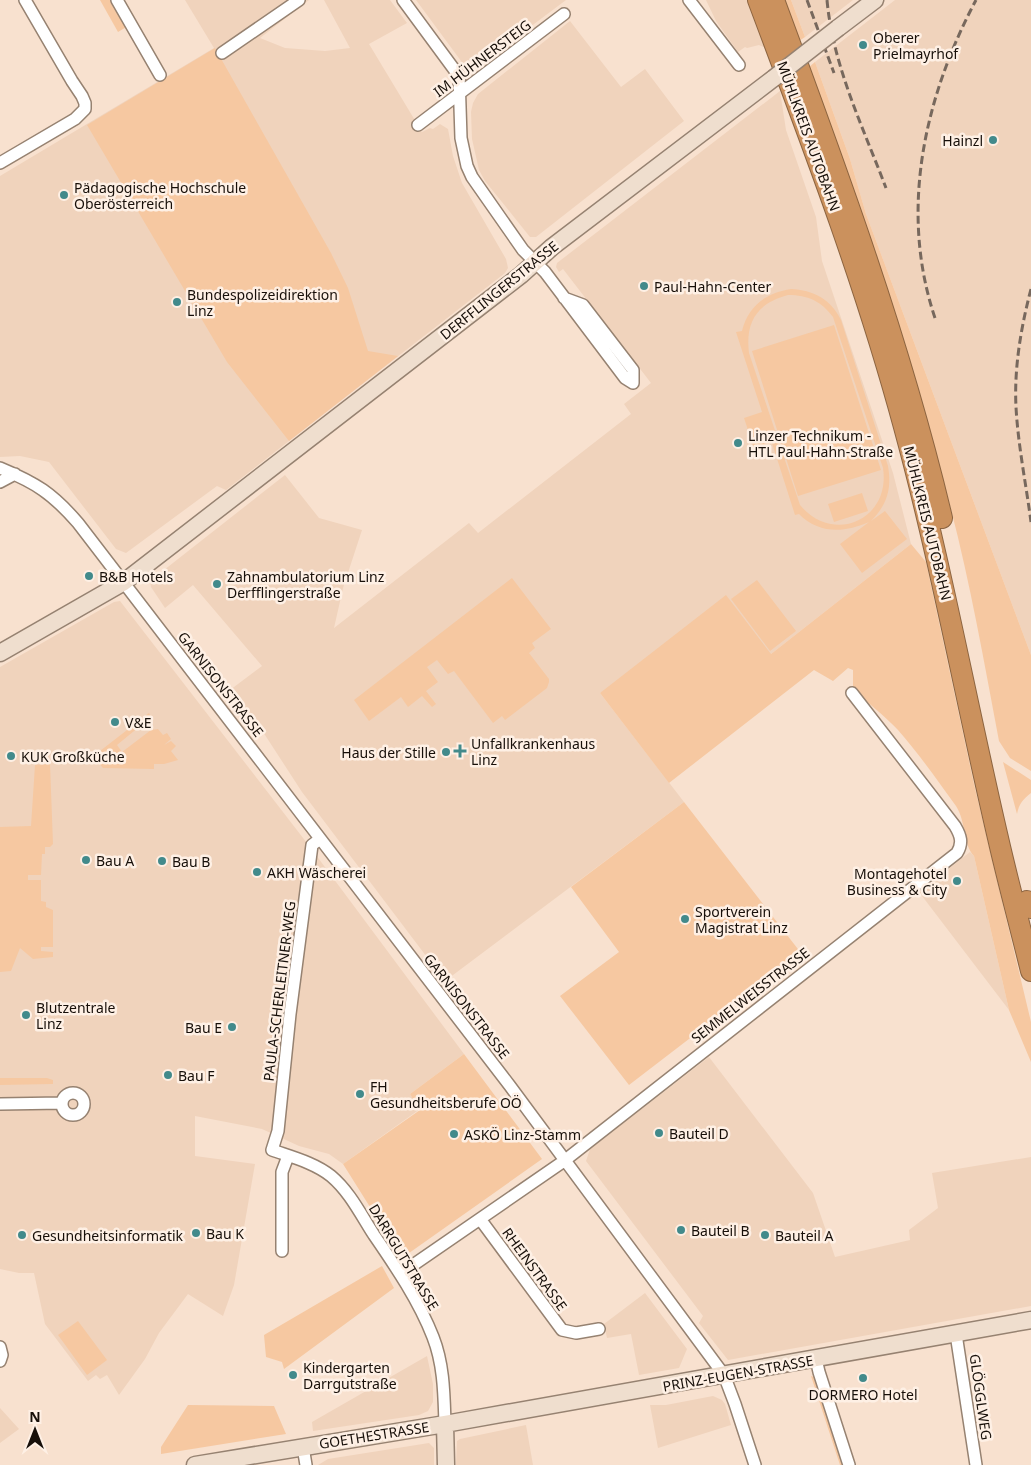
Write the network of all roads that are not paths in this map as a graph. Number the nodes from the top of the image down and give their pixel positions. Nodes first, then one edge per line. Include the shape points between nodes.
1 (24, 0) edge
2 (117, 0) edge
3 (299, 0) edge
4 (403, 0) edge
5 (689, 0) edge
6 (758, 0) edge
7 (774, 0) edge
8 (875, 0) edge
9 (564, 14) dead end
10 (222, 53) dead end
11 (740, 65) dead end
12 (160, 76) dead end
13 (460, 94) junction
14 (418, 125) dead end
15 (0, 163) edge
16 (535, 262) junction
17 (564, 298) junction
18 (0, 468) edge
19 (15, 474) junction
20 (0, 482) edge
21 (124, 582) junction
22 (0, 653) edge
23 (852, 693) dead end
24 (320, 838) junction
25 (1030, 909) edge
26 (1031, 971) edge
27 (62, 1103) dead end
28 (0, 1104) edge
29 (272, 1150) joint
30 (288, 1156) junction
31 (564, 1161) junction
32 (480, 1219) junction
33 (282, 1251) dead end
34 (400, 1274) junction
35 (1031, 1320) edge
36 (599, 1329) dead end
37 (956, 1334) junction
38 (1, 1348) edge
39 (816, 1359) junction
40 (0, 1362) edge
41 (724, 1375) junction
42 (445, 1424) junction
43 (302, 1447) junction
44 (195, 1465) edge
45 (306, 1465) edge
46 (446, 1465) edge
47 (755, 1465) edge
48 (849, 1465) edge
49 (976, 1465) edge

1 - 15 street via 82,96 85,109 75,119
2 - 12 street
3 - 10 street
4 - 13 street via 460,76
5 - 11 street
6 - 26 highway, MÜHLKREIS AUTOBAHN via 833,202 904,425
7 - 25 highway, MÜHLKREIS AUTOBAHN via 857,227 912,401 946,534
8 - 16 street, DERFFLINGERSTRASSE, bridge
9 - 13 street, IM HÜHNERSTEIG
13 - 14 street, IM HÜHNERSTEIG
13 - 16 street via 461,138 467,166 522,250
16 - 17 street
16 - 21 street, DERFFLINGERSTRASSE
17 - 17 street via 624,378 633,383 633,370 583,305
18 - 19 street, GARNISONSTRASSE
19 - 20 street
19 - 21 street, GARNISONSTRASSE via 34,483 66,509
21 - 22 street, DERFFLINGERSTRASSE
21 - 24 street, GARNISONSTRASSE
23 - 31 street, SEMMELWEISSTRASSE via 960,833 960,847 951,858
24 - 29 street, PAULA-SCHERLEITNER-WEG via 312,845 278,1131
24 - 31 street, GARNISONSTRASSE
27 - 28 street
29 - 30 street, DARRGUTSTRASSE
30 - 33 street via 282,1172
30 - 34 street, DARRGUTSTRASSE via 322,1170 339,1184
31 - 32 street, SEMMELWEISSTRASSE
31 - 41 street, GARNISONSTRASSE
32 - 34 street, SEMMELWEISSTRASSE
32 - 36 street, RHEINSTRASSE via 562,1330 576,1333
34 - 42 street, DARRGUTSTRASSE via 438,1351
35 - 37 street, PRINZ-EUGEN-STRASSE
37 - 39 street, PRINZ-EUGEN-STRASSE
37 - 49 street, GLÖGGLWEG
38 - 40 street
39 - 41 street, PRINZ-EUGEN-STRASSE
39 - 48 street
41 - 42 street, PRINZ-EUGEN-STRASSE
41 - 47 street, GARNISONSTRASSE
42 - 43 street, GOETHESTRASSE
42 - 46 street
43 - 44 street, GOETHESTRASSE
43 - 45 street, GOETHESTRASSE

